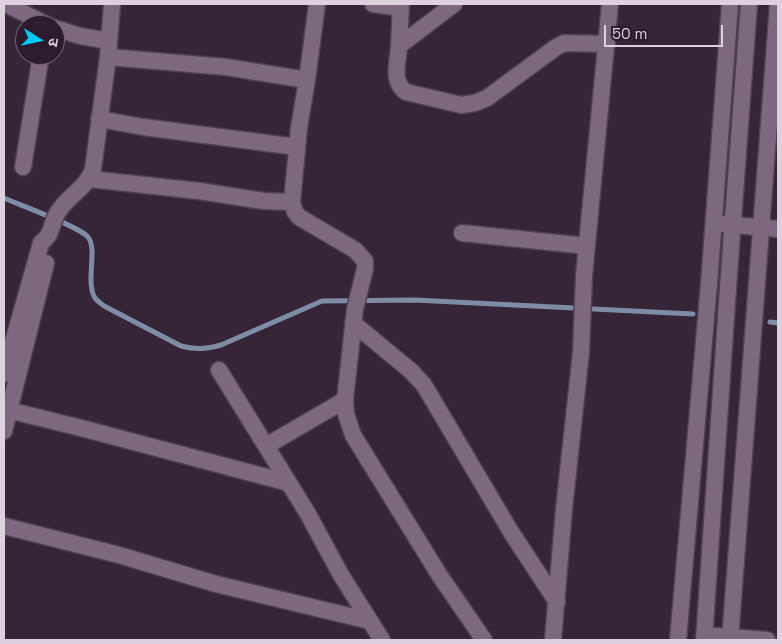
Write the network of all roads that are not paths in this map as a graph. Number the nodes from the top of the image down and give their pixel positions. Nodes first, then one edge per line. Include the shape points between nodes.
1 (6, 4) edge
2 (112, 4) edge
3 (317, 4) edge
4 (373, 4) edge
5 (454, 4) edge
6 (610, 4) edge
7 (730, 4) edge
8 (749, 4) edge
9 (778, 4) edge
10 (401, 6) edge
11 (27, 15) edge
12 (65, 31) edge
13 (109, 41) junction
14 (607, 44) junction
15 (399, 46) junction
16 (108, 57) junction
17 (39, 65) edge
18 (307, 80) junction
19 (100, 118) junction
20 (297, 147) junction
21 (23, 167) dead end
22 (90, 179) junction
23 (292, 202) junction
24 (713, 223) junction
25 (732, 225) junction
26 (761, 228) junction
27 (778, 229) edge
28 (50, 231) junction
29 (462, 233) dead end
30 (587, 246) junction
31 (354, 316) junction
32 (219, 370) dead end
33 (4, 374) edge
34 (345, 400) junction
35 (6, 410) edge
36 (4, 431) edge
37 (266, 446) junction
38 (289, 483) junction
39 (4, 526) edge
40 (557, 602) junction
41 (370, 621) junction
42 (704, 638) edge
43 (730, 639) edge
44 (382, 640) edge
45 (484, 640) edge
46 (553, 640) edge
47 (678, 640) edge
48 (767, 640) edge

1 - 11 street
2 - 13 street
3 - 18 street
4 - 10 street
5 - 15 street
6 - 14 street
7 - 24 street
8 - 25 street
9 - 26 street
10 - 15 street
12 - 13 street
13 - 16 street
14 - 15 street via 564,43 487,98 461,105 400,88 396,80
14 - 30 street
16 - 18 street via 226,67
16 - 19 street
17 - 21 street
18 - 20 street
19 - 20 street via 143,127
19 - 22 street
20 - 23 street
22 - 23 street
22 - 28 street via 58,211
23 - 31 street via 299,217 355,250 365,261
24 - 25 street
24 - 47 street
25 - 26 street
25 - 42 street
26 - 27 street
26 - 43 street
28 - 33 street via 38,250
28 - 35 street via 50,248
29 - 30 street
30 - 40 street via 581,352
31 - 34 street
31 - 40 street via 424,385 511,532
32 - 37 street
34 - 37 street
34 - 45 street via 353,435 440,576
35 - 36 street
35 - 38 street
37 - 38 street
38 - 41 street
39 - 41 street via 216,584
40 - 46 street
41 - 44 street
42 - 43 street
43 - 48 street

